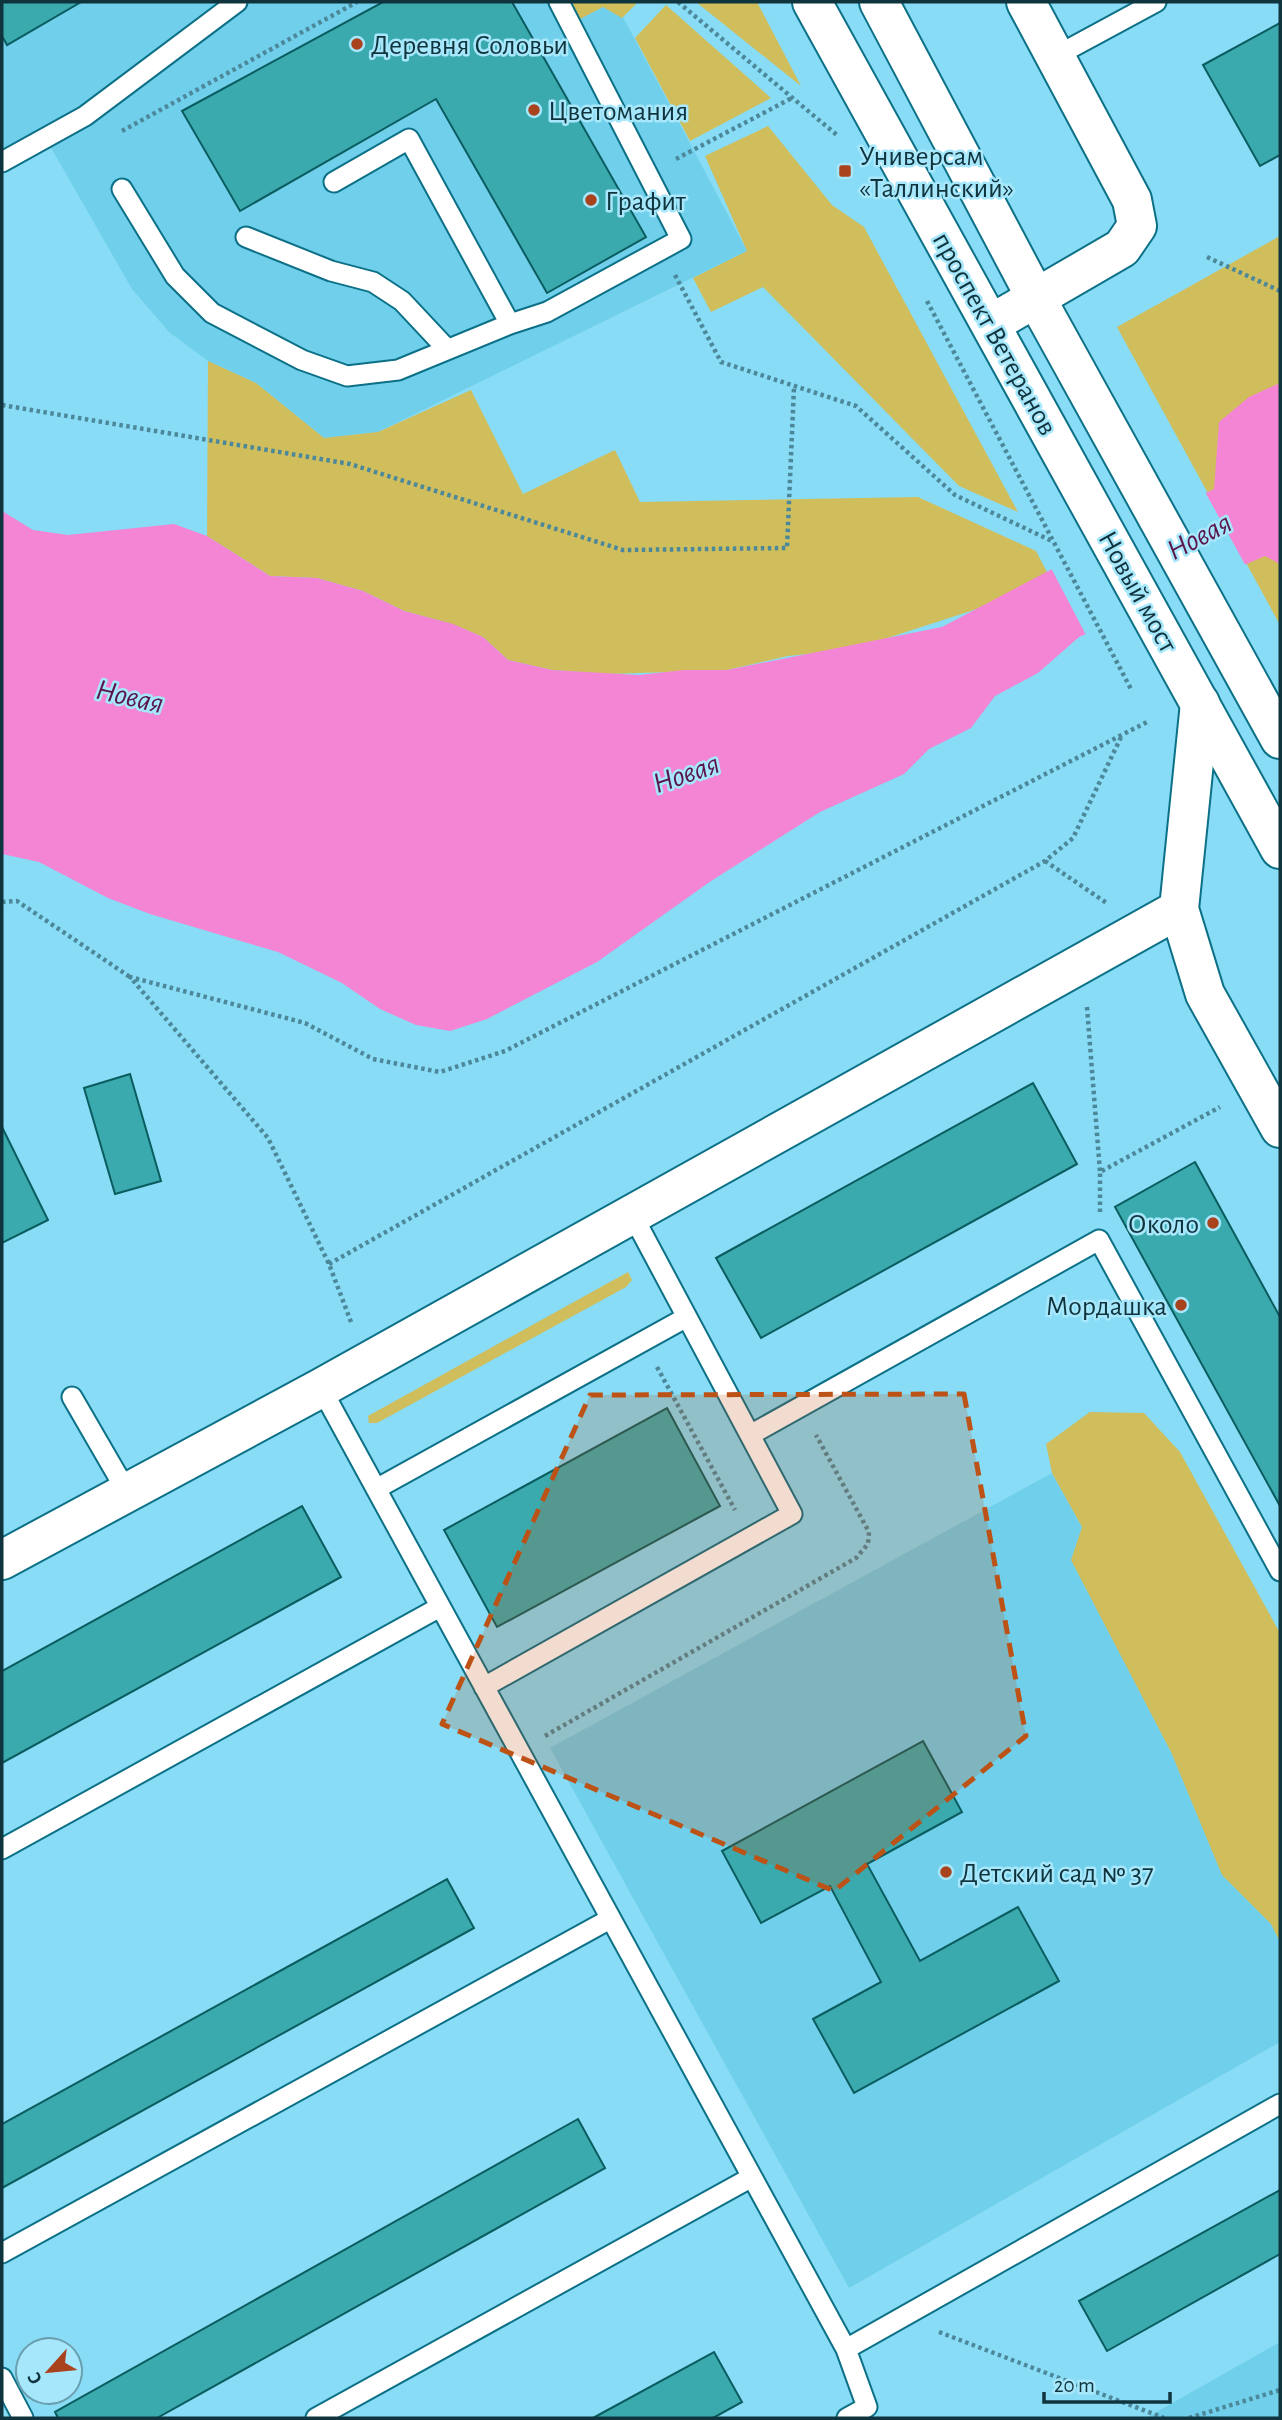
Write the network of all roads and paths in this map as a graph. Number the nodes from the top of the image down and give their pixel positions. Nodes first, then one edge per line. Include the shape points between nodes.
1 (237, 2) edge
2 (357, 2) edge
3 (559, 2) edge
4 (678, 2) edge
5 (812, 2) edge
6 (879, 2) edge
7 (1026, 2) edge
8 (1156, 2) edge
9 (898, 19) edge
10 (1056, 56) junction
11 (192, 92) dead end
12 (792, 98) junction
13 (841, 139) dead end
14 (2, 162) edge
15 (648, 174) junction
16 (334, 182) dead end
17 (122, 189) dead end
18 (246, 237) dead end
19 (1207, 257) dead end
20 (679, 282) dead end
21 (1280, 291) edge
22 (1037, 300) junction
23 (510, 324) junction
24 (992, 324) junction
25 (447, 349) junction
26 (794, 387) junction
27 (2, 405) edge
28 (1143, 492) joint
29 (1098, 517) joint
30 (1132, 691) dead end
31 (1200, 703) junction
32 (1147, 722) dead end
33 (1122, 734) junction
34 (1280, 738) edge
35 (1280, 849) edge
36 (1045, 861) junction
37 (2, 902) edge
38 (1112, 907) dead end
39 (1179, 909) junction
40 (130, 977) junction
41 (1086, 1006) dead end
42 (1221, 1106) dead end
43 (1280, 1128) edge
44 (1100, 1172) junction
45 (633, 1216) junction
46 (1099, 1240) junction
47 (329, 1264) junction
48 (687, 1317) junction
49 (351, 1322) dead end
50 (643, 1342) junction
51 (321, 1388) junction
52 (72, 1397) dead end
53 (801, 1406) junction
54 (750, 1435) junction
55 (376, 1489) junction
56 (127, 1492) junction
57 (750, 1538) junction
58 (2, 1560) edge
59 (1280, 1571) edge
60 (440, 1607) junction
61 (484, 1688) junction
62 (519, 1751) junction
63 (2, 1849) edge
64 (610, 1919) junction
65 (1280, 2104) edge
66 (752, 2177) junction
67 (2, 2253) edge
68 (902, 2317) junction
69 (846, 2349) junction
70 (2, 2378) edge
71 (1280, 2390) edge
72 (870, 2413) edge
73 (23, 2418) edge
74 (316, 2418) edge
75 (847, 2418) edge
76 (1164, 2418) edge
77 (1189, 2418) edge

1 - 14 lane via 85,116
2 - 11 path
3 - 15 lane
4 - 12 path
5 - 24 street, проспект Ветеранов
6 - 9 street, проспект Ветеранов
7 - 10 street
8 - 10 lane
9 - 22 street, проспект Ветеранов
10 - 22 street via 1132,200 1137,226 1122,248
12 - 13 path
12 - 15 path
15 - 23 lane via 681,239 547,312
16 - 23 lane via 409,139
17 - 25 lane via 175,276 212,313 302,360 347,376 398,370
18 - 25 lane via 331,271 373,282 402,301
19 - 21 path
20 - 26 path via 721,362
22 - 24 street
22 - 28 street, проспект Ветеранов
23 - 25 lane
24 - 29 street, проспект Ветеранов
26 - 27 path via 787,548 623,550 349,464
26 - 30 path via 856,406 955,495 1053,541
28 - 34 street, Новый мост
29 - 31 street, Новый мост
31 - 35 street
31 - 39 street
32 - 33 path
33 - 36 path via 1073,838
33 - 40 path via 505,1051 439,1072 373,1059 305,1023
36 - 38 path
36 - 47 path
37 - 40 path via 17,901
39 - 43 street via 1205,994
39 - 45 street
40 - 47 path via 268,1138
41 - 44 path
42 - 44 path
44 - 46 path
45 - 48 lane
45 - 51 street
46 - 53 lane
46 - 59 lane
47 - 49 path
48 - 50 lane
48 - 54 lane
50 - 55 lane
50 - 57 path
51 - 55 lane
51 - 56 street
52 - 56 lane
53 - 54 lane
53 - 62 path via 869,1532 868,1544 856,1558
54 - 57 lane via 792,1514
55 - 60 lane
56 - 58 street
57 - 61 lane
60 - 61 lane
60 - 63 lane
61 - 62 lane
62 - 64 lane
64 - 66 lane
64 - 67 lane
65 - 68 lane
66 - 69 lane
66 - 74 lane
68 - 69 lane
68 - 76 path
69 - 72 lane
70 - 73 lane
71 - 77 path
72 - 75 lane

